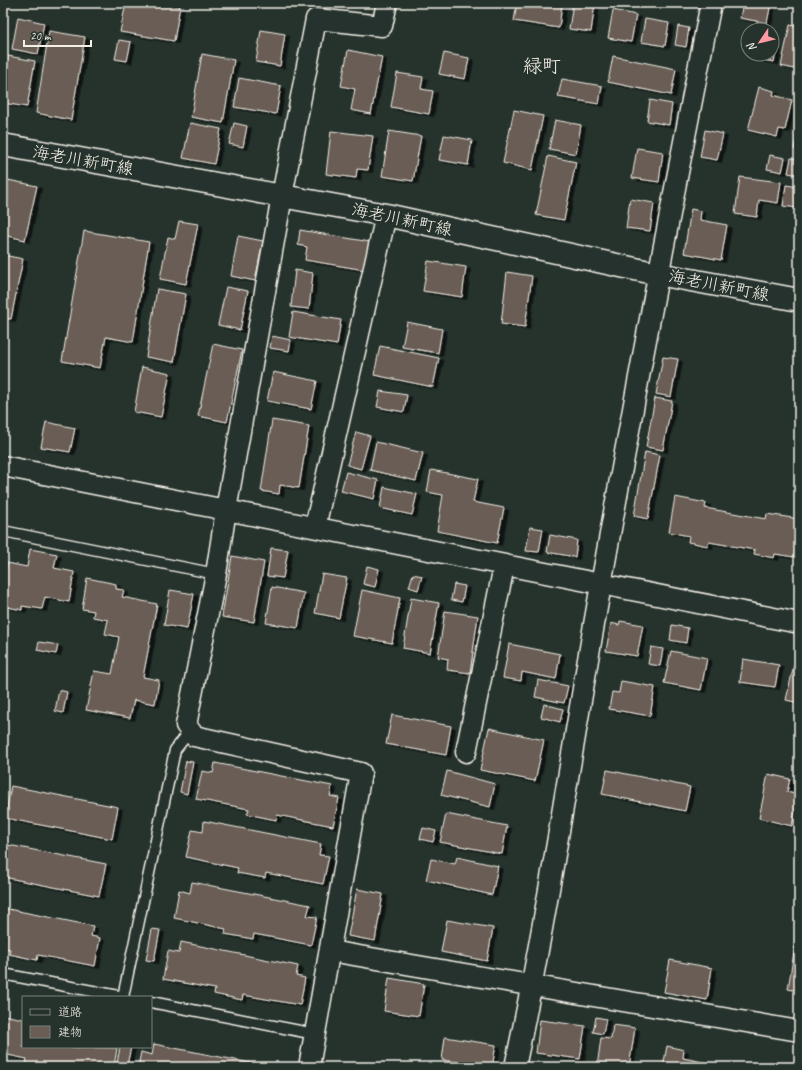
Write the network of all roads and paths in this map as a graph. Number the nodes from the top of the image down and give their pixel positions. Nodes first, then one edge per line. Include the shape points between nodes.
1 (386, 3) edge
2 (711, 3) edge
3 (3, 145) edge
4 (282, 196) junction
5 (386, 215) junction
6 (658, 274) junction
7 (799, 300) edge
8 (3, 466) edge
9 (226, 510) junction
10 (315, 527) junction
11 (3, 531) edge
12 (504, 566) junction
13 (216, 574) junction
14 (601, 585) junction
15 (799, 623) edge
16 (190, 731) junction
17 (466, 752) dead end
18 (330, 951) junction
19 (3, 974) edge
20 (533, 986) junction
21 (119, 996) edge
22 (124, 996) edge
23 (152, 1002) edge
24 (799, 1031) edge
25 (314, 1034) junction
26 (309, 1067) edge
27 (516, 1067) edge

1 - 4 street via 382,26 316,20
2 - 6 street
3 - 4 main road, 海老川新町線
4 - 5 main road, 海老川新町線
4 - 9 street
5 - 6 main road, 海老川新町線
5 - 10 street
6 - 7 main road, 海老川新町線
6 - 14 street
8 - 9 street
9 - 10 street
9 - 13 street
10 - 12 street
11 - 13 lane
12 - 14 street
12 - 17 street
13 - 16 street via 186,725
14 - 15 street
14 - 20 street
16 - 18 street via 194,736 361,773
16 - 22 lane via 175,750
18 - 20 street
18 - 25 street
19 - 21 lane
20 - 24 street
20 - 27 street
23 - 25 lane
25 - 26 street

